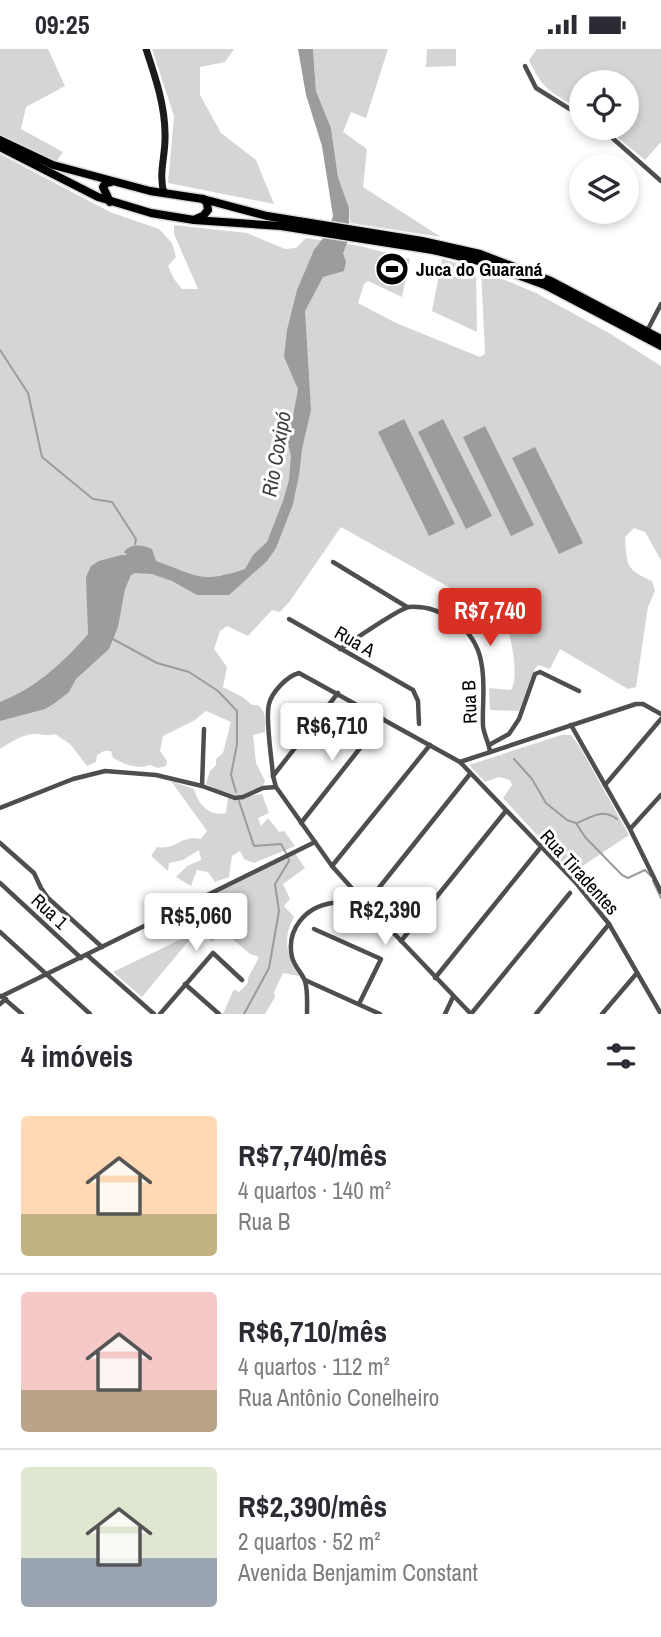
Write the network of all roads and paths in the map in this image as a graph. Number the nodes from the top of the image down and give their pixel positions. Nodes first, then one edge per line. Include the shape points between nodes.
1 (146, 49) edge
2 (525, 66) dead end
3 (569, 108) edge
4 (0, 140) edge
5 (615, 140) edge
6 (0, 147) edge
7 (160, 174) junction
8 (661, 181) edge
9 (118, 182) junction
10 (150, 191) junction
11 (164, 193) junction
12 (203, 199) junction
13 (110, 202) junction
14 (194, 220) junction
15 (303, 226) junction
16 (364, 235) junction
17 (661, 304) edge
18 (646, 331) junction
19 (661, 339) edge
20 (661, 346) edge
21 (333, 562) dead end
22 (407, 607) junction
23 (289, 619) dead end
24 (340, 649) junction
25 (579, 691) dead end
26 (338, 693) junction
27 (661, 714) edge
28 (383, 719) junction
29 (661, 719) edge
30 (419, 725) dead end
31 (571, 726) junction
32 (204, 729) dead end
33 (430, 745) junction
34 (489, 745) junction
35 (490, 752) junction
36 (460, 762) junction
37 (471, 774) junction
38 (273, 776) junction
39 (605, 785) junction
40 (202, 786) junction
41 (276, 787) junction
42 (661, 796) edge
43 (0, 808) edge
44 (505, 812) junction
45 (301, 823) junction
46 (630, 829) junction
47 (314, 842) junction
48 (0, 843) edge
49 (541, 847) junction
50 (332, 866) junction
51 (0, 883) edge
52 (661, 891) edge
53 (570, 893) dead end
54 (366, 904) junction
55 (608, 924) junction
56 (314, 929) dead end
57 (0, 932) edge
58 (401, 941) junction
59 (102, 947) junction
60 (87, 955) junction
61 (81, 958) junction
62 (636, 973) junction
63 (46, 975) junction
64 (435, 978) junction
65 (242, 980) dead end
66 (305, 980) junction
67 (185, 985) junction
68 (2, 997) edge
69 (453, 997) junction
70 (0, 1004) edge
71 (359, 1004) junction
72 (22, 1014) edge
73 (90, 1014) edge
74 (154, 1014) edge
75 (160, 1014) edge
76 (219, 1014) edge
77 (307, 1014) edge
78 (380, 1014) edge
79 (445, 1014) edge
80 (471, 1014) edge
81 (536, 1014) edge
82 (602, 1014) edge
83 (661, 1014) edge

1 - 7 street via 164,116 166,138
2 - 3 street via 536,88
4 - 9 main road via 45,162
5 - 8 street
6 - 13 main road
7 - 10 street
7 - 11 street
9 - 10 main road
9 - 13 main road via 103,187
10 - 11 main road
11 - 12 main road
12 - 14 main road via 208,210
12 - 15 main road
13 - 14 main road
14 - 15 main road
15 - 16 main road
16 - 18 main road via 457,248 504,262
16 - 20 main road via 517,273
17 - 18 street
18 - 19 main road
21 - 22 street
22 - 24 street
22 - 34 street, Rua B via 437,611 453,619 474,644 481,659 483,729
23 - 24 street, Rua A
24 - 30 street, Rua A via 413,690
25 - 34 street via 540,672 535,674 519,719 509,734
26 - 28 street
26 - 38 street
26 - 38 street via 299,673 286,679 269,704
27 - 31 street via 636,704
28 - 33 street
28 - 45 street
29 - 39 street
31 - 35 street
31 - 39 street
32 - 40 street
33 - 36 street
33 - 50 street
34 - 35 street, Rua B
35 - 36 street
36 - 37 street, Rua Tiradentes
37 - 44 street, Rua Tiradentes
37 - 54 street
38 - 41 street
39 - 46 street
40 - 41 street via 235,798
40 - 43 street via 156,775 105,771
41 - 45 street
42 - 46 street
44 - 49 street, Rua Tiradentes
44 - 58 street
45 - 47 street
46 - 52 street
47 - 50 street
47 - 59 street
48 - 59 street via 34,873 48,898
49 - 55 street, Rua Tiradentes
49 - 64 street
50 - 54 street
51 - 61 street, Rua 1
53 - 80 street
54 - 58 street
54 - 66 street via 330,903 299,921 291,953
55 - 62 street, Rua Tiradentes
55 - 81 street
56 - 71 street via 381,959
57 - 63 street
58 - 64 street
59 - 60 street
60 - 61 street
60 - 74 street
61 - 63 street
62 - 82 street
62 - 83 street, Rua Tiradentes
63 - 68 street
63 - 73 street
64 - 69 street
65 - 67 street via 213,953
66 - 71 street
66 - 77 street
67 - 75 street
67 - 76 street
68 - 70 street
68 - 72 street
69 - 79 street
69 - 80 street
71 - 78 street

